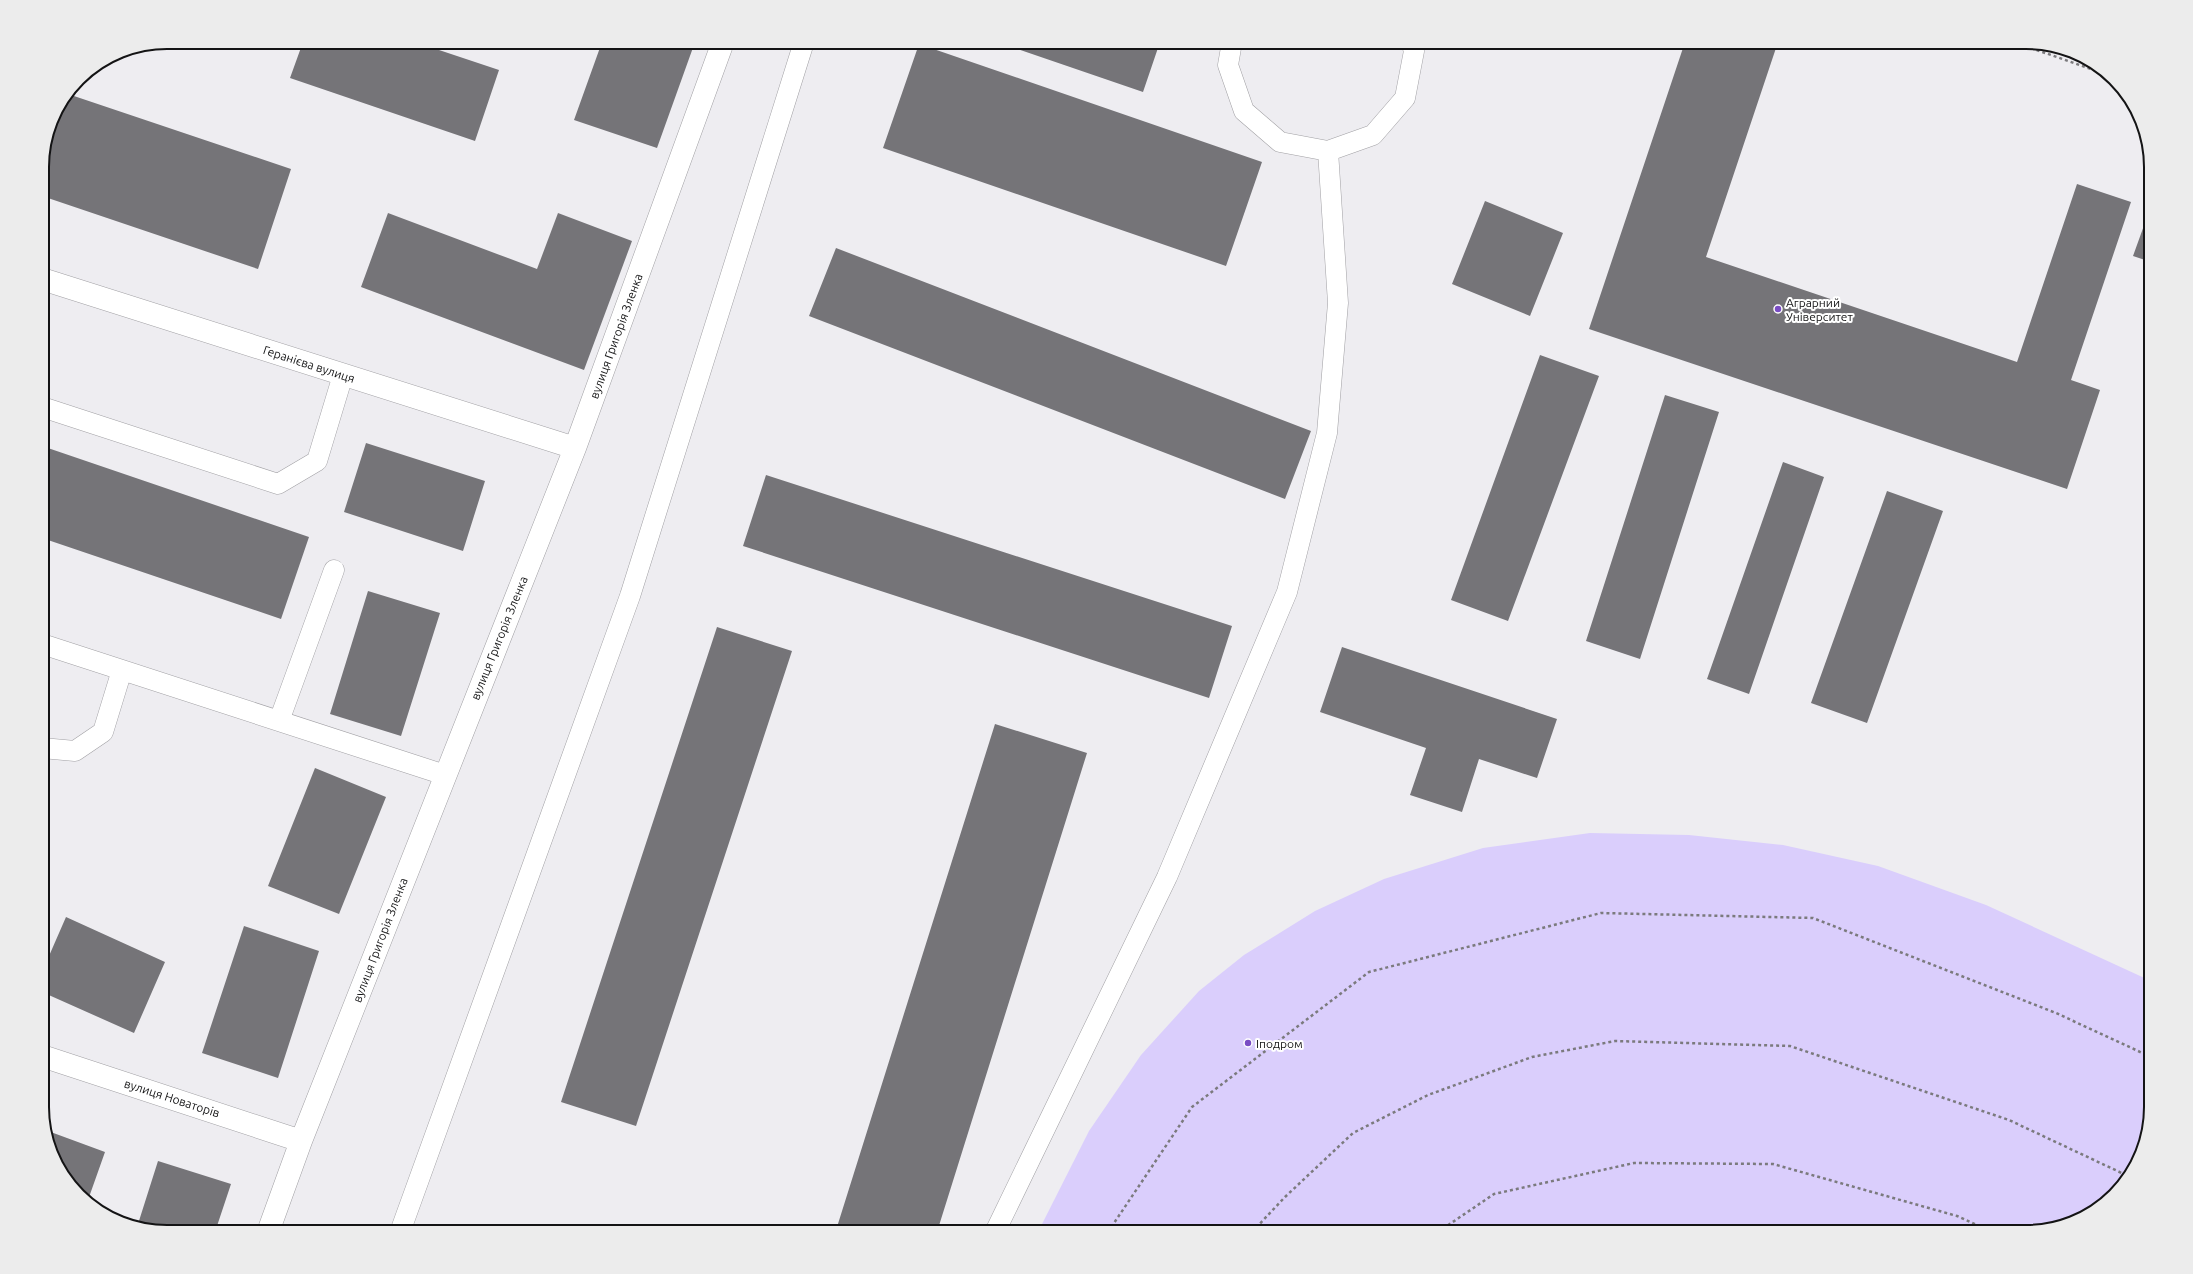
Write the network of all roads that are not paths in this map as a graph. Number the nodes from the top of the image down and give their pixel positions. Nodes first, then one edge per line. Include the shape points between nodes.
1 (720, 49) edge
2 (802, 49) edge
3 (1231, 49) edge
4 (1413, 49) edge
5 (1328, 151) junction
6 (49, 281) edge
7 (343, 375) junction
8 (49, 409) edge
9 (575, 448) junction
10 (334, 570) dead end
11 (49, 646) edge
12 (122, 670) junction
13 (279, 721) junction
14 (49, 749) edge
15 (445, 775) junction
16 (49, 1058) edge
17 (301, 1140) junction
18 (271, 1225) edge
19 (403, 1225) edge
20 (998, 1225) edge

1 - 9 street, вулиця Григорія Зленка
2 - 19 lane via 630,596
3 - 5 lane via 1228,65 1244,110 1280,142
4 - 5 lane via 1404,98 1373,135
5 - 20 lane via 1338,303 1326,432 1287,592 1167,877
6 - 7 street, Геранієва вулиця
7 - 8 lane via 317,461 278,484
7 - 9 street, Геранієва вулиця
9 - 15 street, вулиця Григорія Зленка
10 - 13 lane
11 - 12 lane
12 - 13 lane
12 - 14 lane via 103,732 75,751
13 - 15 lane
15 - 17 street, вулиця Григорія Зленка
16 - 17 street, вулиця Новаторів
17 - 18 street, вулиця Григорія Зленка

